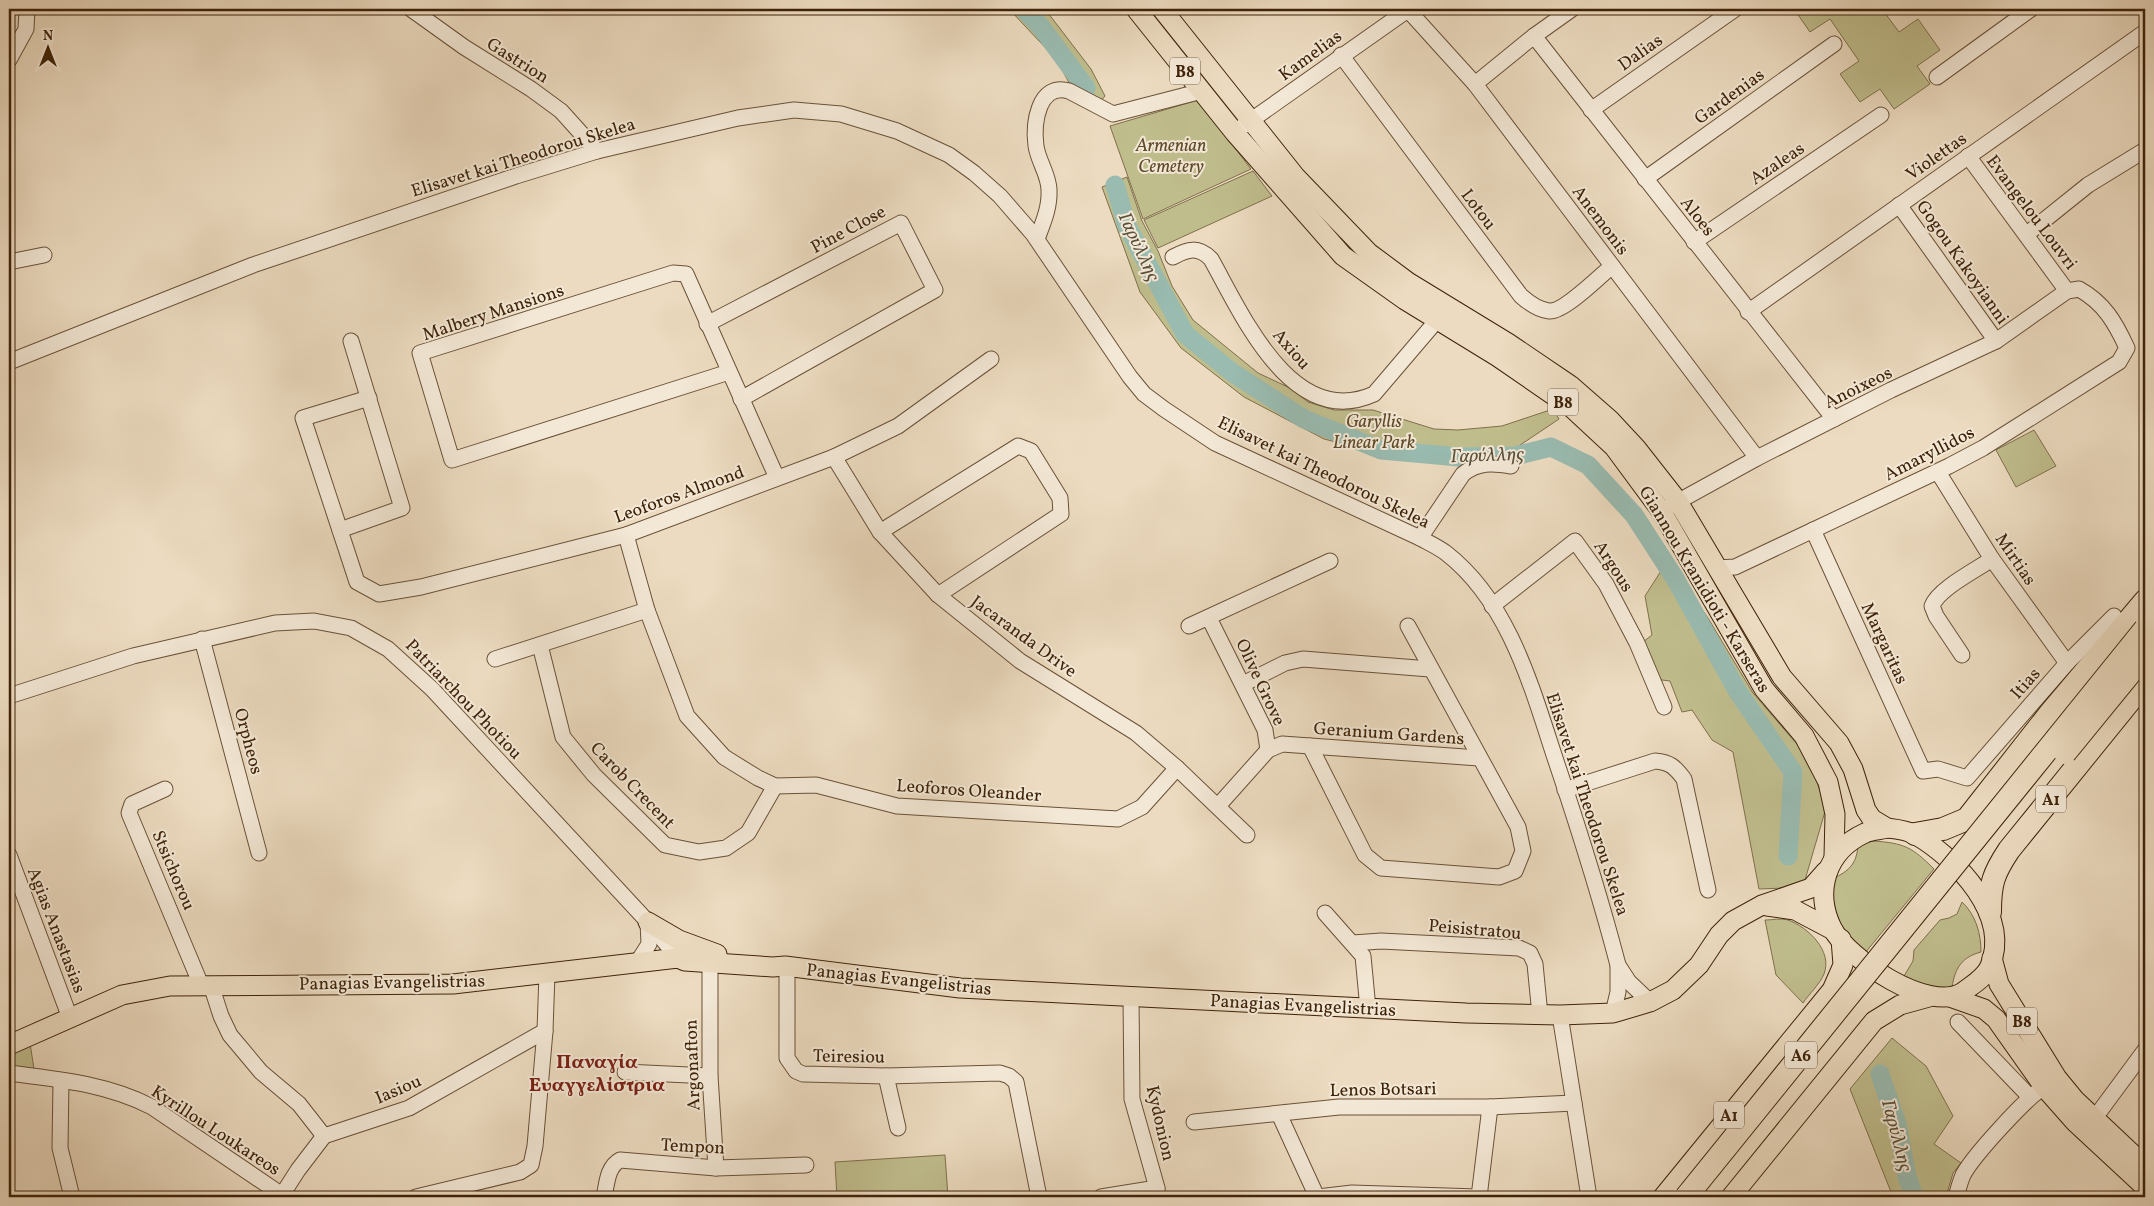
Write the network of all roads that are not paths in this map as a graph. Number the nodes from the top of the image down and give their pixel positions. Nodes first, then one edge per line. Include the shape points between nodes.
1 (27, 9) edge
2 (411, 9) edge
3 (1136, 9) edge
4 (1162, 9) edge
5 (1408, 9) edge
6 (1572, 9) edge
7 (1735, 9) edge
8 (2031, 9) edge
9 (2145, 32) edge
10 (1534, 36) junction
11 (1834, 44) dead end
12 (1341, 55) junction
13 (9, 60) edge
14 (1937, 76) dead end
15 (1475, 84) junction
16 (1202, 91) junction
17 (1591, 110) junction
18 (1881, 115) dead end
19 (1251, 120) junction
20 (1235, 133) junction
21 (597, 150) junction
22 (2145, 150) edge
23 (1968, 156) junction
24 (1646, 179) junction
25 (1899, 205) junction
26 (2026, 234) junction
27 (1037, 239) junction
28 (1694, 242) junction
29 (44, 255) dead end
30 (1173, 256) dead end
31 (9, 262) edge
32 (1612, 266) junction
33 (2067, 291) junction
34 (1748, 312) junction
35 (1443, 314) junction
36 (707, 324) junction
37 (351, 341) dead end
38 (1996, 341) junction
39 (2127, 348) joint
40 (991, 359) dead end
41 (9, 362) edge
42 (729, 372) junction
43 (369, 398) junction
44 (741, 399) junction
45 (1834, 419) junction
46 (834, 457) junction
47 (1757, 458) junction
48 (1511, 466) dead end
49 (1938, 472) junction
50 (777, 478) junction
51 (1678, 500) junction
52 (1662, 512) junction
53 (340, 530) junction
54 (1813, 530) junction
55 (880, 532) junction
56 (626, 536) junction
57 (1420, 538) junction
58 (1992, 559) junction
59 (1330, 561) dead end
60 (1725, 573) junction
61 (938, 595) junction
62 (2145, 601) edge
63 (1492, 606) junction
64 (647, 610) junction
65 (2114, 616) dead end
66 (1209, 618) junction
67 (1189, 626) dead end
68 (1408, 626) dead end
69 (2145, 629) edge
70 (202, 638) junction
71 (540, 645) junction
72 (1962, 655) dead end
73 (2145, 655) edge
74 (495, 659) dead end
75 (2067, 664) junction
76 (1430, 669) junction
77 (2145, 682) edge
78 (1243, 684) junction
79 (9, 696) edge
80 (1664, 707) dead end
81 (1310, 746) junction
82 (1268, 750) junction
83 (1479, 758) junction
84 (1177, 768) junction
85 (1967, 778) joint
86 (775, 786) junction
87 (166, 789) dead end
88 (1566, 790) junction
89 (1218, 806) junction
90 (1887, 828) junction
91 (1915, 834) junction
92 (1247, 835) dead end
93 (259, 853) dead end
94 (9, 855) edge
95 (1830, 864) junction
96 (1708, 890) dead end
97 (1762, 905) junction
98 (1990, 912) junction
99 (1324, 913) dead end
100 (1922, 917) junction
101 (648, 922) junction
102 (1837, 934) junction
103 (1353, 943) junction
104 (678, 958) junction
105 (714, 958) junction
106 (1992, 958) junction
107 (636, 963) junction
108 (1618, 965) junction
109 (786, 966) junction
110 (547, 974) junction
111 (206, 985) junction
112 (1131, 996) junction
113 (1929, 997) junction
114 (1950, 997) junction
115 (1650, 1002) junction
116 (1368, 1009) junction
117 (1613, 1013) junction
118 (1540, 1015) junction
119 (1560, 1015) junction
120 (70, 1018) junction
121 (1958, 1022) dead end
122 (545, 1031) junction
123 (9, 1045) edge
124 (2145, 1050) edge
125 (625, 1072) dead end
126 (9, 1073) edge
127 (710, 1076) junction
128 (886, 1076) junction
129 (61, 1081) junction
130 (2037, 1092) junction
131 (1574, 1103) junction
132 (1490, 1107) junction
133 (1279, 1114) junction
134 (2094, 1119) junction
135 (1194, 1122) dead end
136 (898, 1128) dead end
137 (324, 1136) junction
138 (806, 1165) dead end
139 (2145, 1166) edge
140 (716, 1168) junction
141 (2145, 1187) edge
142 (1157, 1193) edge
143 (437, 1194) edge
144 (283, 1196) edge
145 (72, 1197) edge
146 (416, 1197) edge
147 (604, 1197) edge
148 (1039, 1197) edge
149 (1101, 1197) edge
150 (1318, 1197) edge
151 (1478, 1197) edge
152 (1589, 1197) edge
153 (1663, 1197) edge
154 (1686, 1197) edge
155 (1705, 1197) edge
156 (1731, 1197) edge
157 (1956, 1197) edge

1 - 13 street via 26,30
2 - 21 street, Gastrion via 561,111
3 - 16 main road, B8
4 - 19 main road, B8
5 - 12 street, Kamelias
5 - 15 street, Anemonis
6 - 10 street
7 - 17 street, Dalias
8 - 14 street
9 - 23 street, Violettas
10 - 15 street
10 - 17 street, Aloes
11 - 24 street, Gardenias
12 - 19 street, Kamelias
12 - 32 street, Lotou via 1521,296 1532,306 1550,312 1563,307
15 - 32 street, Anemonis
16 - 20 main road, B8
16 - 27 street via 1120,114 1061,89 1046,95 1036,128 1036,147 1048,180 1050,197
17 - 24 street, Aloes
18 - 28 street, Azaleas
19 - 20 street, Kamelias
19 - 35 main road, Giannou Kranidioti - Karseras / B8 via 1295,176 1347,232
20 - 35 main road, Giannou Kranidioti - Karseras / B8 via 1343,256 1366,274
21 - 27 street, Elisavet kai Theodorou Skelea via 768,112 794,110 841,114 897,131 949,155 1000,196
21 - 41 street, Elisavet kai Theodorou Skelea via 253,265
22 - 26 street via 2088,185
23 - 25 street, Violettas
23 - 26 street, Evangelou Louvri
24 - 28 street, Aloes
25 - 34 street, Violettas
25 - 38 street, Gogou Kakoyianni
26 - 33 street, Evangelou Louvri
27 - 57 street, Elisavet kai Theodorou Skelea via 1144,394 1214,443
28 - 34 street, Aloes
29 - 31 street
30 - 35 street, Axiou via 1189,249 1203,251 1211,259 1246,322 1281,371 1298,385 1328,400 1359,401 1374,394
32 - 47 street, Anemonis
33 - 38 street, Anoixeos
33 - 39 street, Evangelou Louvri via 2079,289 2096,298 2116,325
34 - 45 street, Aloes
35 - 51 main road, Giannou Kranidioti - Karseras / B8 via 1508,343 1570,385 1610,420
35 - 52 main road, Giannou Kranidioti - Karseras / B8 via 1572,408 1614,447
36 - 42 street, Malbery Mansions
36 - 42 street, Malbery Mansions via 686,274 673,273 420,353 452,460
36 - 44 street, Pine Close via 901,223 936,290
37 - 43 street
38 - 45 street, Anoixeos
39 - 49 street, Amaryllidos via 2119,362 1983,448
40 - 46 street, Leoforos Almond via 898,426
42 - 44 street, Malbery Mansions
43 - 53 street via 402,508
43 - 53 street via 303,418
44 - 50 street, Malbery Mansions
45 - 47 street, Anoixeos
46 - 50 street, Leoforos Almond
46 - 55 street, Jacaranda Drive
47 - 51 street, Anoixeos
48 - 57 street via 1493,463 1471,467
49 - 54 street, Amaryllidos
49 - 58 street, Mirtias
50 - 56 street, Leoforos Almond
51 - 52 street, Anoixeos
51 - 60 main road, Giannou Kranidioti - Karseras / B8
52 - 95 main road, Giannou Kranidioti - Karseras / B8 via 1764,689 1804,736 1828,782 1835,814
53 - 56 street, Leoforos Almond via 357,582 379,594 421,587
54 - 60 street, Amaryllidos
54 - 85 street, Margaritas via 1923,771 1938,770
55 - 61 street, Jacaranda Drive
55 - 61 street via 1018,446 1031,451 1060,498 1061,514
56 - 64 street, Leoforos Oleander
57 - 63 street, Elisavet kai Theodorou Skelea via 1446,554 1474,580
58 - 72 street via 1946,590 1932,606
58 - 75 street, Mirtias
59 - 66 street
60 - 90 main road, Giannou Kranidioti - Karseras / B8 via 1782,677 1839,743 1853,769 1866,810
61 - 84 street, Jacaranda Drive via 1020,661 1136,733
62 - 91 highway via 1967,818 1943,830
63 - 80 street, Argous via 1575,541 1606,584 1637,643
63 - 88 street, Elisavet kai Theodorou Skelea via 1525,670
64 - 71 street
64 - 86 street, Leoforos Oleander via 687,716 724,757
65 - 75 street, Itias
66 - 67 street
66 - 78 street, Olive Grove
68 - 76 street
69 - 100 highway, A6, bridge
70 - 79 street, Patriarchou Photiou via 133,656
70 - 93 street, Orpheos
70 - 101 street, Patriarchou Photiou via 278,623 314,621 351,628 388,649 432,688
71 - 74 street
71 - 86 street, Carob Crecent via 563,737 594,775 664,845 699,852 726,848 748,833
73 - 100 highway, A6, bridge
75 - 85 street, Itias
76 - 78 street via 1303,660 1285,663
76 - 83 street
77 - 98 highway, A1 via 1995,870 1990,889
78 - 82 street, Olive Grove via 1265,730
81 - 82 street, Geranium Gardens via 1282,744
81 - 83 street, Geranium Gardens
81 - 83 street via 1365,855 1381,868 1499,877 1515,871 1523,851 1518,827
82 - 89 street, Olive Grove
84 - 86 street, Leoforos Oleander via 1142,807 1118,819 897,806 816,785
84 - 89 street, Jacaranda Drive
87 - 111 street, Stsichorou via 132,804 129,813
88 - 96 street via 1655,761 1667,762 1676,768 1684,779
88 - 108 street, Elisavet kai Theodorou Skelea
89 - 92 street, Jacaranda Drive
90 - 91 main road, B8
90 - 95 main road, B8 via 1866,833 1848,843
91 - 98 main road, B8 via 1947,858 1981,896
94 - 120 street, Agias Anastasias
95 - 97 main road, Panagias Evangelistrias via 1811,888
95 - 102 main road, B8 via 1823,891 1827,912
97 - 102 main road via 1795,910
97 - 115 main road, Panagias Evangelistrias via 1733,921 1682,982
98 - 106 main road, B8 via 1995,944
99 - 103 street
100 - 154 highway, A6, bridge
100 - 155 highway, A6
101 - 104 street, Patriarchou Photiou
101 - 105 main road
101 - 107 street via 649,944
102 - 113 main road, B8 via 1864,962 1891,981
102 - 153 main road, A1 via 1843,965 1832,990
103 - 116 street via 1363,956
103 - 118 street, Peisistratou via 1381,941 1519,948 1530,953 1535,964
104 - 105 main road, Panagias Evangelistrias via 688,954
104 - 107 main road, Panagias Evangelistrias
105 - 109 main road, Panagias Evangelistrias via 746,957
105 - 127 street, Argonafton
106 - 114 main road, B8 via 1990,967 1978,981
106 - 134 main road, B8 via 1999,984 2056,1078
107 - 110 main road, Panagias Evangelistrias
108 - 115 street, Elisavet kai Theodorou Skelea via 1629,982
108 - 117 street, Elisavet kai Theodorou Skelea via 1618,992
109 - 112 main road, Panagias Evangelistrias via 960,988
109 - 128 street, Teiresiou via 787,1058 796,1071 803,1074
110 - 111 main road, Panagias Evangelistrias via 453,984
110 - 122 street
111 - 120 main road, Panagias Evangelistrias via 170,986 122,995
111 - 137 street, Stsichorou via 230,1035 262,1072 299,1104
112 - 116 main road, Panagias Evangelistrias
112 - 142 street, Kydonion via 1132,1099
113 - 114 main road, B8
113 - 156 main road via 1900,1005 1874,1021
114 - 130 main road, B8 via 1984,1010 1996,1019
115 - 117 main road, Panagias Evangelistrias
116 - 118 main road, Panagias Evangelistrias
117 - 119 main road, Panagias Evangelistrias
118 - 119 main road, Panagias Evangelistrias
119 - 131 street
120 - 123 main road, Panagias Evangelistrias
121 - 130 street
122 - 137 street, Iasiou via 409,1108
122 - 143 street via 531,1165 520,1172
124 - 134 street
125 - 127 street
126 - 129 street, Kyrillou Loukareos
127 - 140 street, Argonafton
128 - 136 street
128 - 148 street, Teiresiou via 1000,1073 1010,1076 1016,1082
129 - 144 street, Kyrillou Loukareos via 101,1088 152,1107
129 - 145 street via 60,1148
130 - 141 main road, B8 via 2075,1122
130 - 157 street via 1973,1162 1963,1176
131 - 132 street, Lenos Botsari
131 - 152 street
132 - 133 street, Lenos Botsari via 1338,1107
132 - 151 street
133 - 135 street, Lenos Botsari
133 - 150 street
134 - 139 main road, B8
137 - 144 street
138 - 140 street, Tempon
140 - 147 street, Tempon via 620,1160 610,1169
142 - 149 street
143 - 146 street
150 - 151 street via 1352,1193

